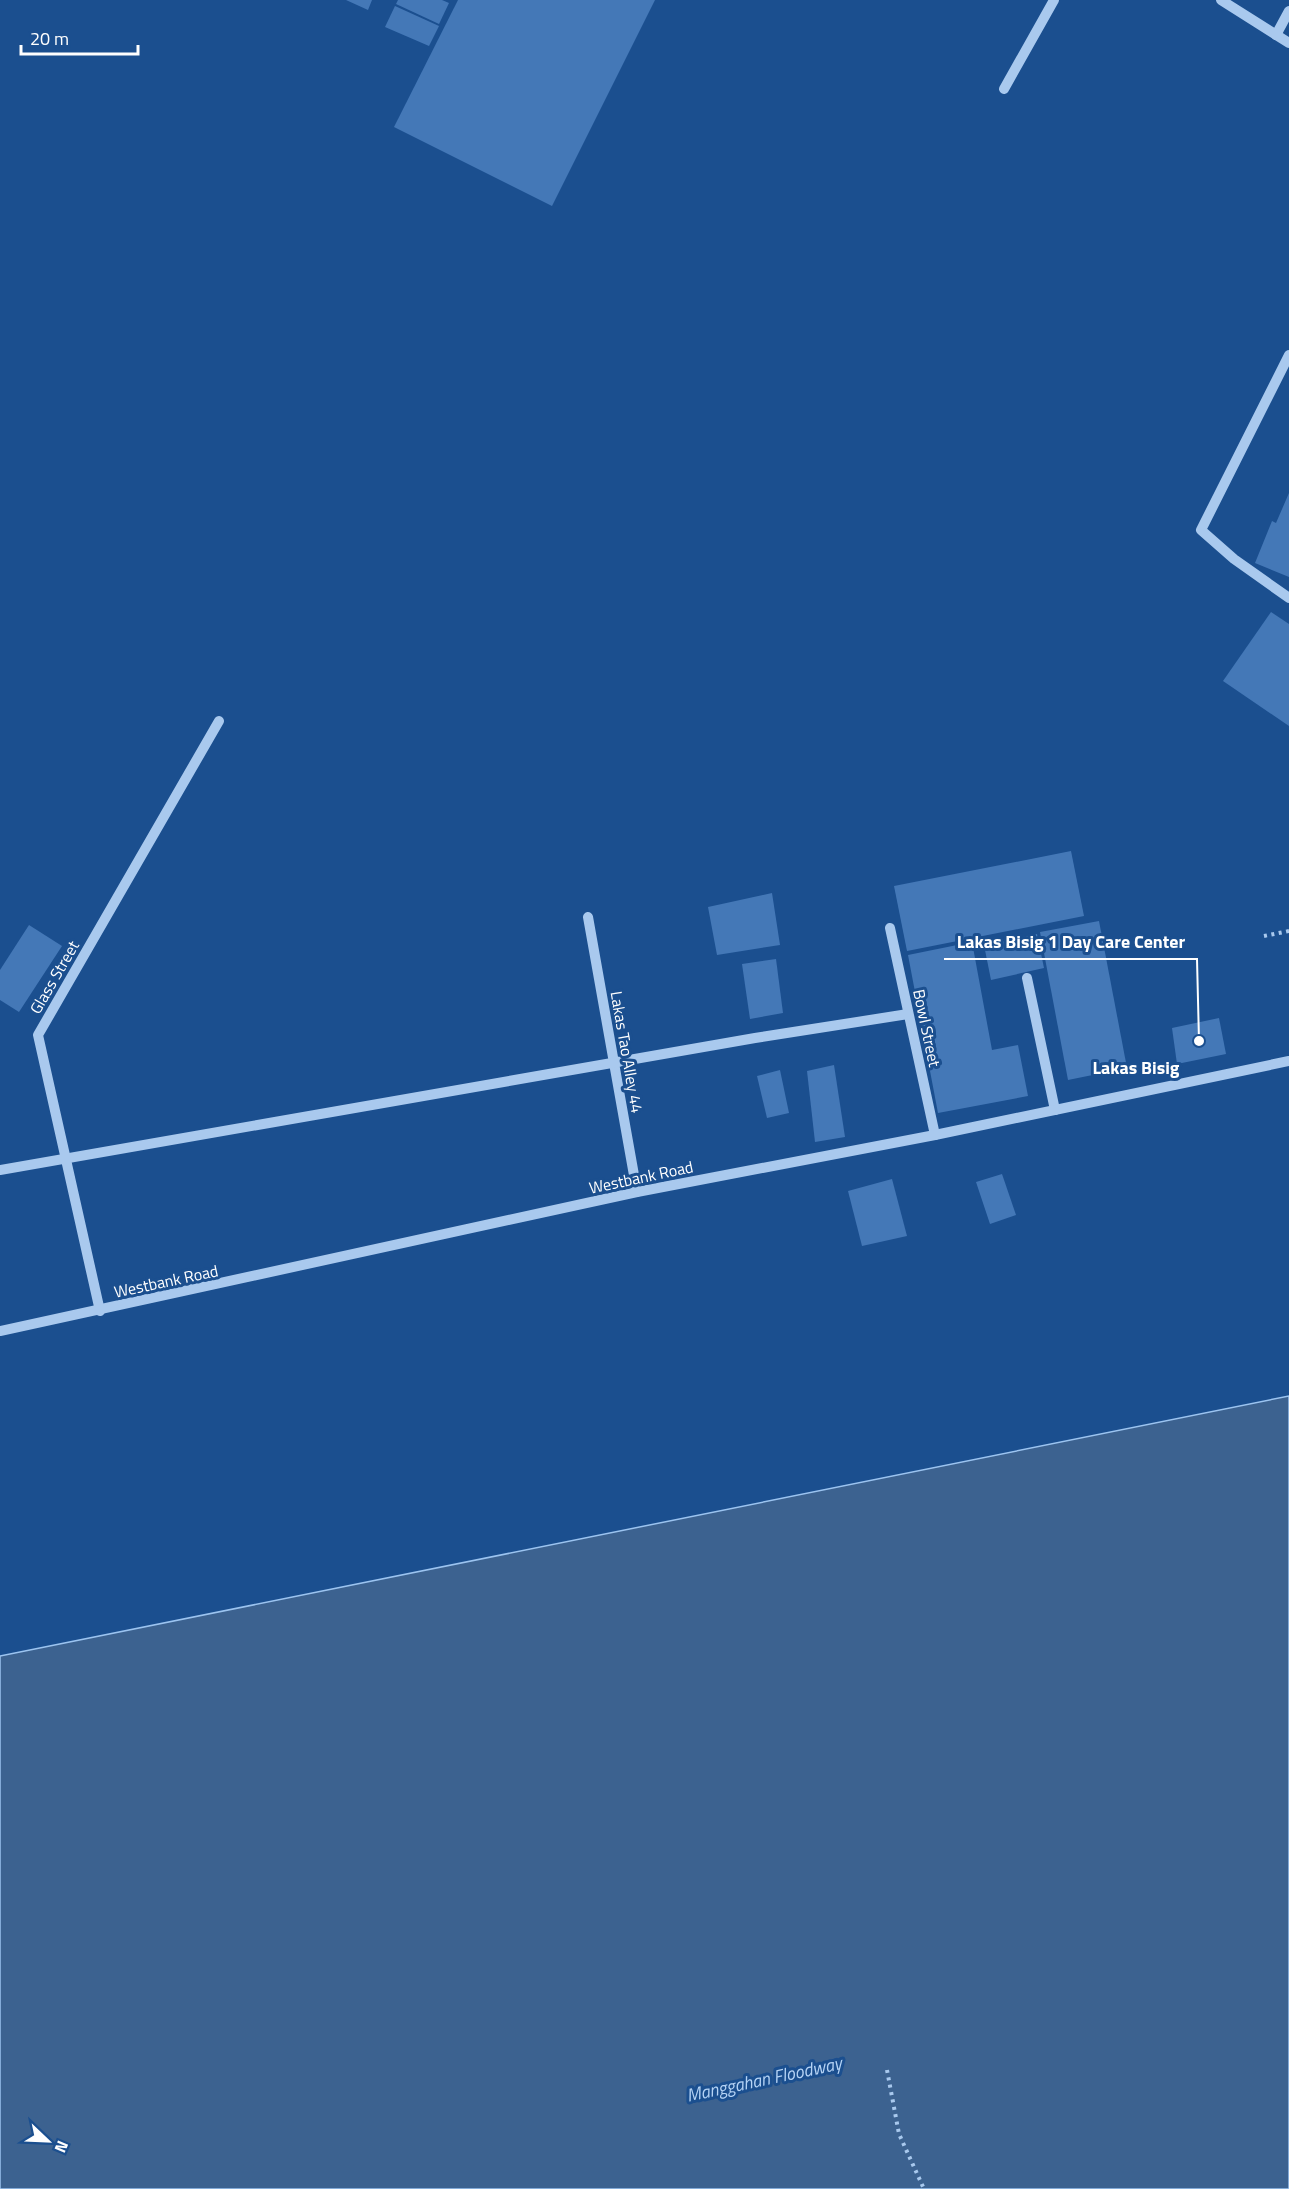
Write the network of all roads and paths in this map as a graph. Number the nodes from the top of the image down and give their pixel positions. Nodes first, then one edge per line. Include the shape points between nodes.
1 (1054, 0) edge
2 (1221, 0) edge
3 (1289, 11) edge
4 (1276, 35) junction
5 (1289, 43) edge
6 (1004, 89) dead end
7 (1289, 355) edge
8 (1289, 598) edge
9 (219, 721) dead end
10 (588, 917) dead end
11 (890, 928) dead end
12 (1289, 931) edge
13 (1264, 936) dead end
14 (1027, 978) dead end
15 (908, 1014) junction
16 (1289, 1061) edge
17 (612, 1063) junction
18 (1055, 1110) junction
19 (935, 1135) junction
20 (67, 1156) junction
21 (0, 1170) edge
22 (638, 1192) junction
23 (100, 1311) junction
24 (0, 1331) edge
25 (887, 2070) dead end
26 (924, 2189) edge

1 - 6 street
2 - 4 street
3 - 4 street
4 - 5 street
7 - 8 street via 1201,530
9 - 20 street, Glass Street via 38,1035
10 - 17 street, Lakas Tao Alley 44
11 - 15 street, Bowl Street
12 - 13 path
14 - 18 street
15 - 17 street
15 - 19 street, Bowl Street
16 - 18 street, Westbank Road
17 - 20 street
17 - 22 street, Lakas Tao Alley 44
18 - 19 street, Westbank Road
19 - 22 street, Westbank Road
20 - 21 street
20 - 23 street, Glass Street
22 - 23 street, Westbank Road
23 - 24 street, Westbank Road
25 - 26 path via 899,2134

